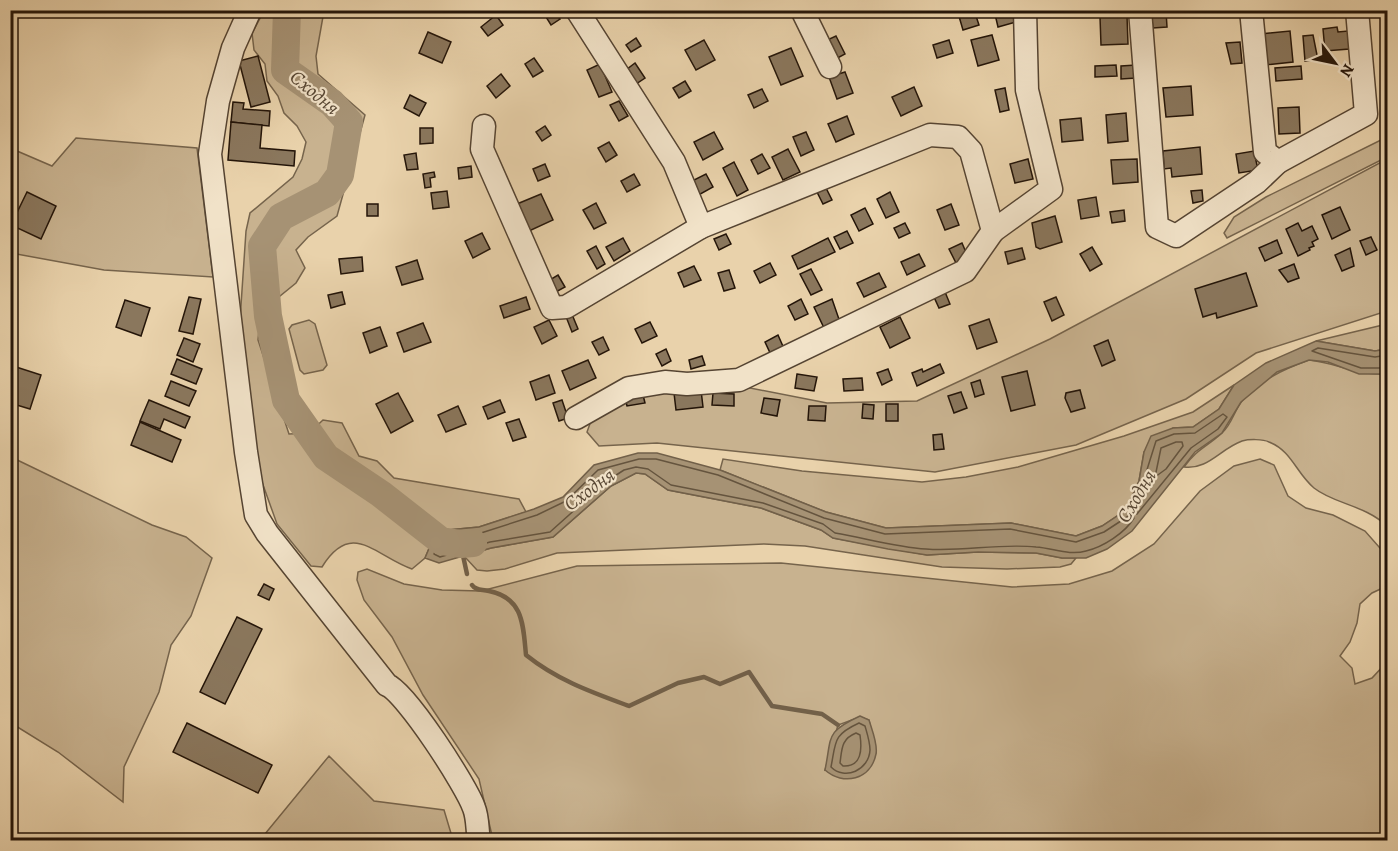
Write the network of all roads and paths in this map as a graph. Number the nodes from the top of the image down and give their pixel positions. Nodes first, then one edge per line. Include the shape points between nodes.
1 (250, 10) edge
2 (577, 10) edge
3 (802, 10) edge
4 (1025, 10) edge
5 (1140, 10) edge
6 (1251, 10) edge
7 (1357, 10) edge
8 (830, 67) dead end
9 (484, 126) dead end
10 (1278, 162) junction
11 (701, 227) junction
12 (993, 231) junction
13 (576, 418) dead end
14 (479, 840) edge

1 - 14 street via 233,48 218,101 210,154 256,514 387,685 405,699 475,809
2 - 11 street via 674,162
3 - 8 street
4 - 12 street via 1027,90 1051,189
5 - 10 street via 1157,227 1176,236 1257,182
6 - 10 street via 1265,152
7 - 10 street via 1366,114
9 - 11 street via 482,148 552,308 566,307
11 - 12 street via 930,135 958,137 972,151
12 - 13 street via 965,271 739,380 665,382 629,388

